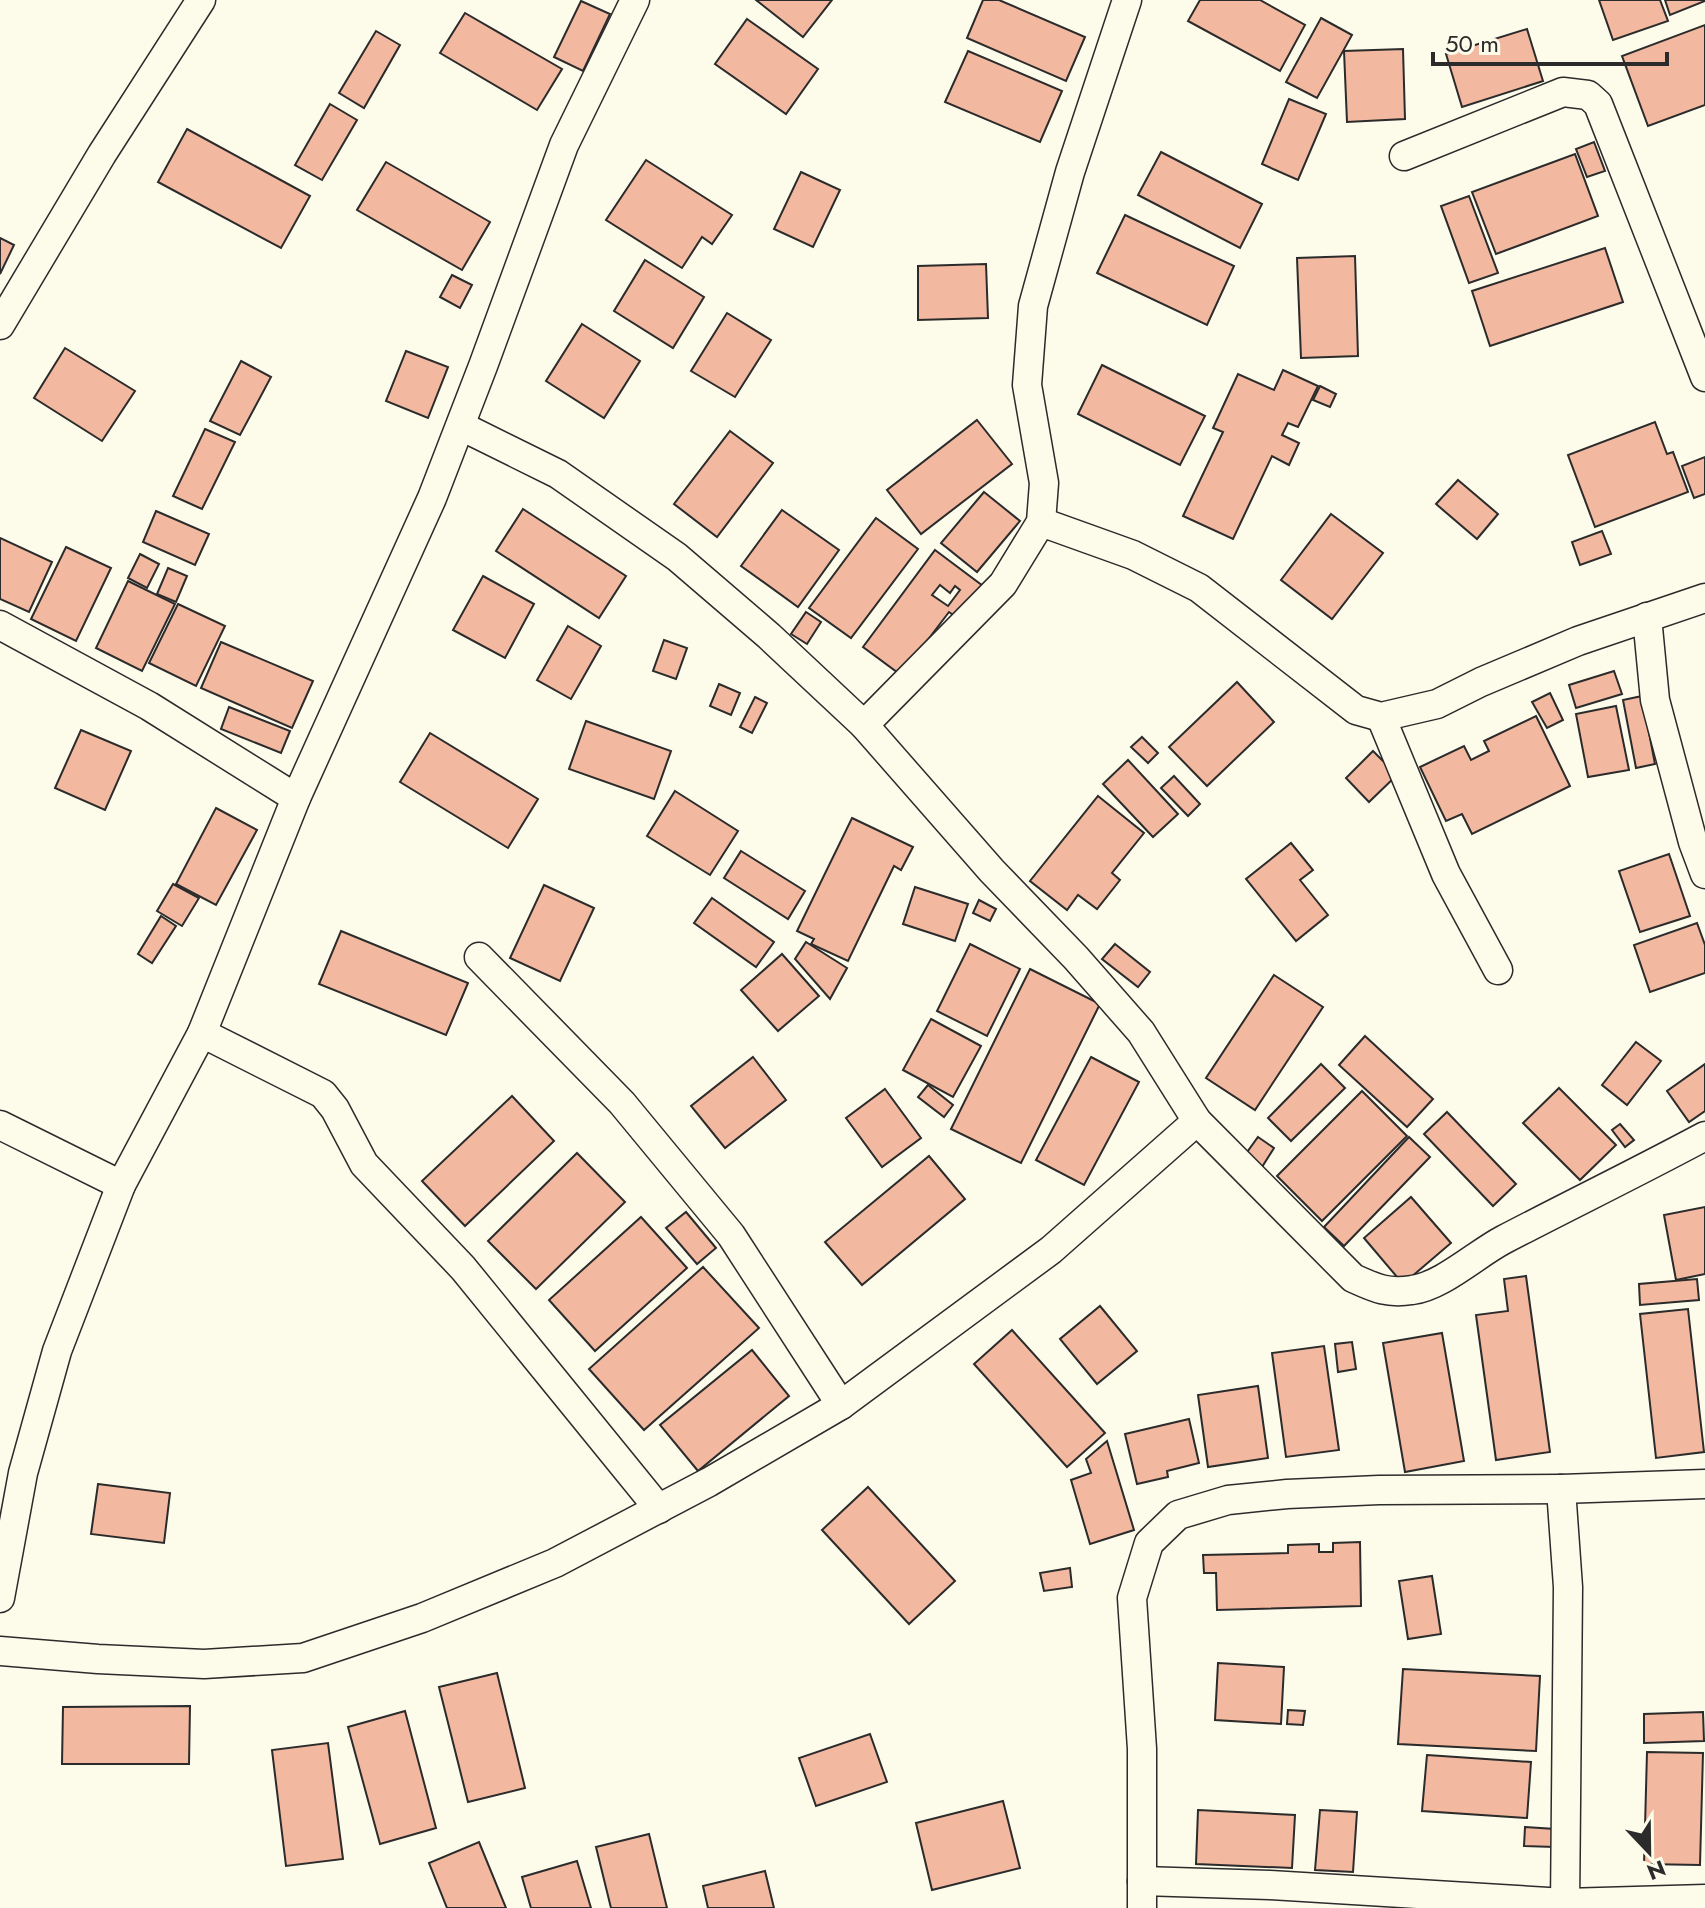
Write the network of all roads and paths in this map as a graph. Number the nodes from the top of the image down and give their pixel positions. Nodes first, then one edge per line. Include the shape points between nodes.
1 (201, 0) edge
2 (635, 0) edge
3 (1127, 0) edge
4 (1404, 156) dead end
5 (0, 325) edge
6 (1705, 377) edge
7 (461, 426) junction
8 (1041, 522) junction
9 (1705, 598) edge
10 (1647, 617) junction
11 (0, 625) edge
12 (1381, 717) junction
13 (864, 725) junction
14 (296, 798) junction
15 (1705, 874) edge
16 (479, 957) dead end
17 (1498, 970) dead end
18 (202, 1033) junction
19 (1197, 1121) junction
20 (0, 1125) edge
21 (1705, 1136) edge
22 (121, 1185) junction
23 (841, 1405) junction
24 (1705, 1484) edge
25 (1561, 1489) junction
26 (659, 1509) junction
27 (0, 1598) edge
28 (0, 1651) edge
29 (1705, 1899) edge
30 (1141, 1901) edge
31 (1565, 1906) edge

1 - 5 street
2 - 7 street via 564,145
3 - 8 street via 1033,306 1027,385 1044,483
4 - 6 street via 1563,92 1588,95 1598,104
7 - 13 street via 558,474 677,557
7 - 14 street
8 - 12 street via 1133,555 1199,588 1356,710
8 - 13 street via 1003,584
9 - 10 street
10 - 12 street via 1578,641 1437,704
10 - 15 street via 1655,700
11 - 14 street via 149,706
12 - 17 street via 1434,849
13 - 19 street via 1141,1032
14 - 18 street
16 - 23 street via 622,1103 731,1235
18 - 22 street
18 - 26 street via 323,1094 364,1164 463,1268
19 - 21 street via 1353,1278 1386,1292 1415,1290 1448,1275 1500,1242
19 - 23 street via 1051,1250
20 - 22 street
22 - 27 street via 57,1351 23,1473
23 - 26 street
24 - 25 street
25 - 30 street via 1287,1494 1228,1500 1178,1515 1149,1543 1132,1598 1142,1749
25 - 31 street via 1568,1587
26 - 28 street via 540,1569 422,1618 303,1658 204,1664
29 - 31 street
30 - 31 street via 1270,1885

